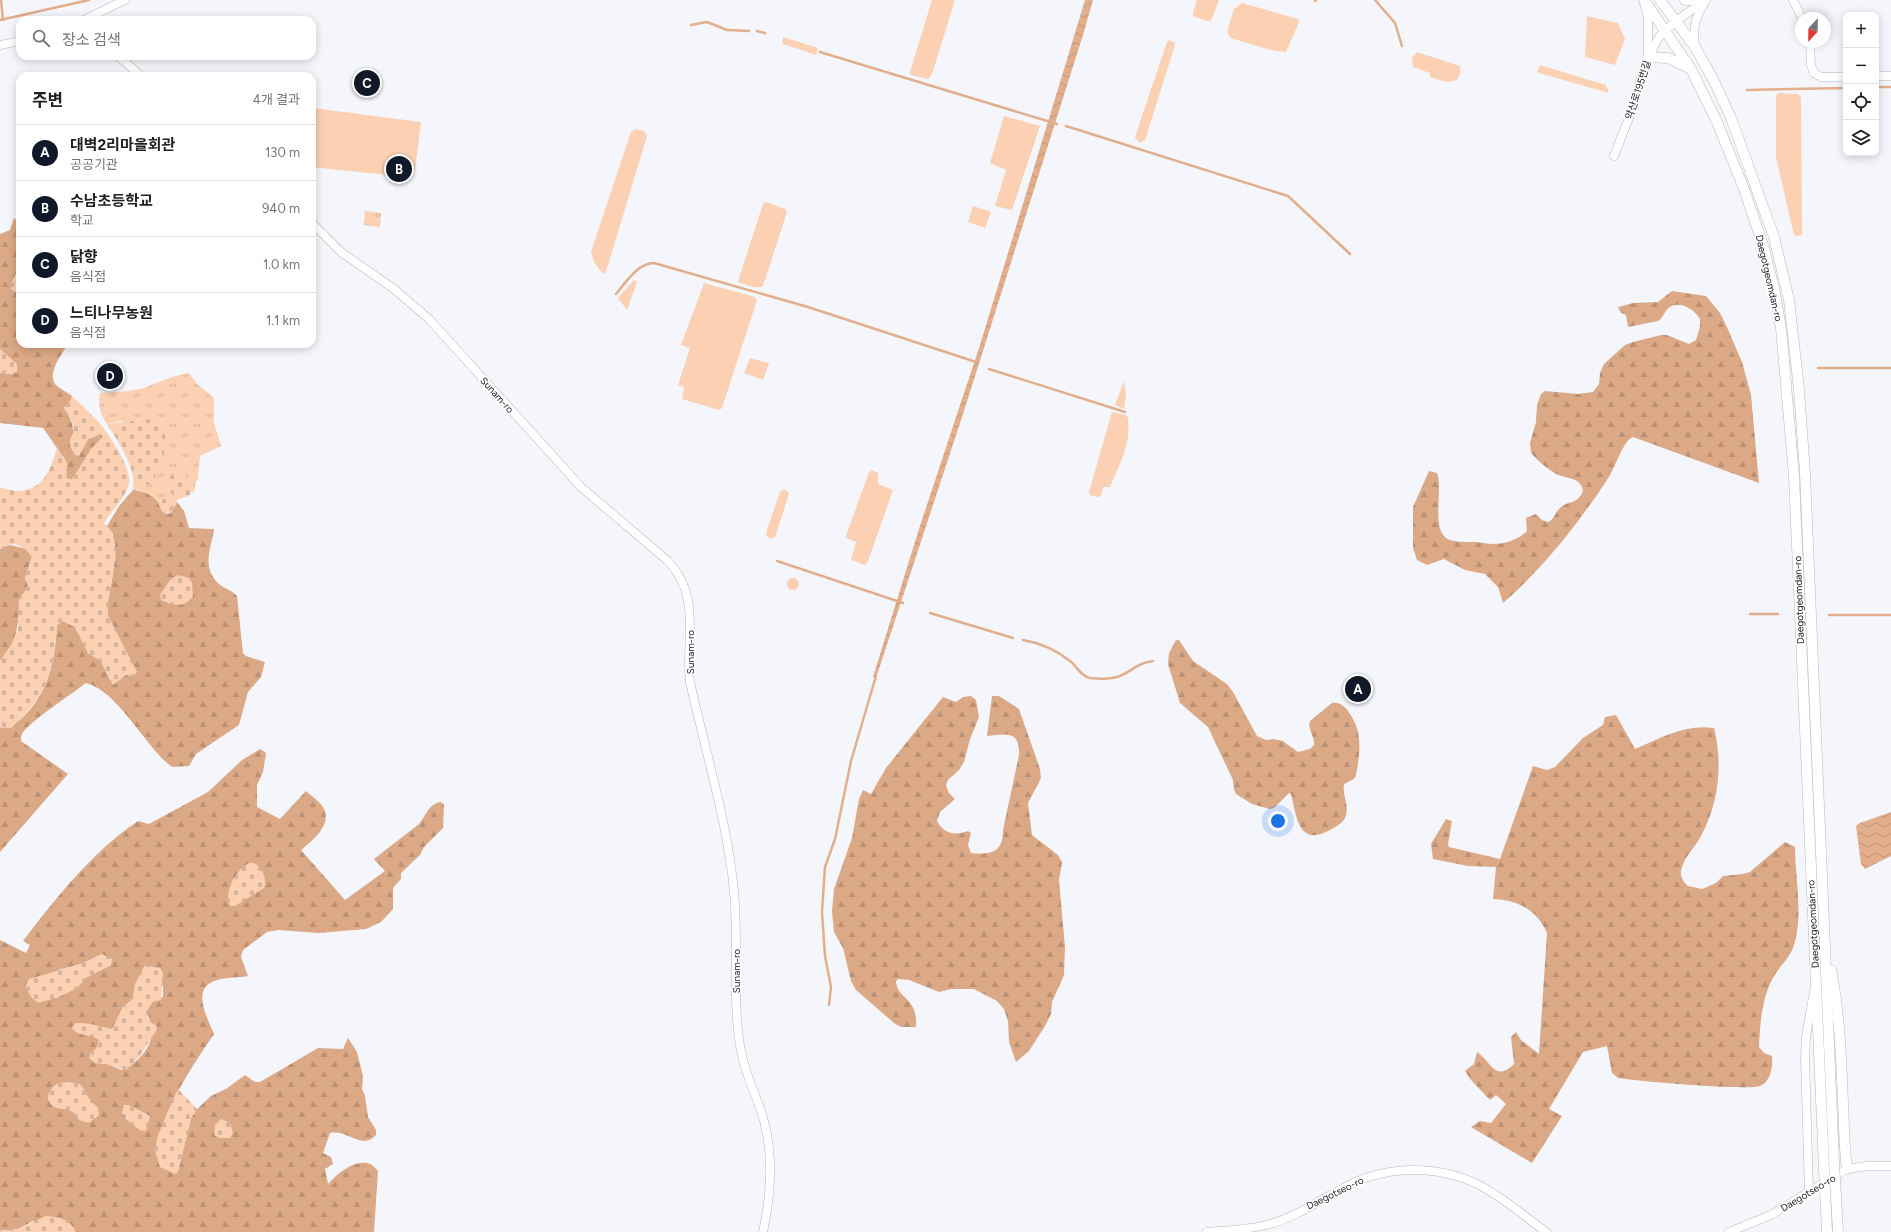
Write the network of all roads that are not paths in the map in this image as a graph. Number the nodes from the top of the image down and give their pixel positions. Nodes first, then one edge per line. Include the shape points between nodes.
1 (125, 0) edge
2 (1643, 0) edge
3 (1660, 0) edge
4 (1685, 0) edge
5 (1702, 0) edge
6 (1706, 0) edge
7 (1793, 0) edge
8 (105, 10) junction
9 (1799, 12) edge
10 (92, 16) edge
11 (101, 16) edge
12 (1676, 20) junction
13 (1665, 30) junction
14 (16, 42) edge
15 (0, 45) edge
16 (1695, 47) junction
17 (1810, 48) edge
18 (1648, 57) junction
19 (123, 60) edge
20 (1691, 69) junction
21 (136, 72) edge
22 (1879, 76) edge
23 (1891, 76) edge
24 (1843, 77) edge
25 (1614, 156) dead end
26 (316, 226) edge
27 (1824, 948) junction
28 (1816, 981) junction
29 (1891, 1166) edge
30 (1847, 1169) junction
31 (1809, 1191) junction
32 (764, 1232) edge
33 (1207, 1232) edge
34 (1546, 1232) edge
35 (1728, 1232) edge
36 (1827, 1232) edge
37 (1838, 1232) edge

1 - 8 street
2 - 13 main road, Daegotgeomdan-ro
2 - 18 street via 1648,17
3 - 12 main road, Daegotgeomdan-ro
4 - 5 main road
6 - 12 street, 약산로195번길
6 - 16 street via 1695,20
7 - 9 street
8 - 10 street
8 - 11 street
12 - 13 street, 약산로195번길
12 - 16 main road, Daegotgeomdan-ro
13 - 18 street, 약산로195번길
13 - 20 main road, Daegotgeomdan-ro
14 - 15 street
16 - 27 main road, Daegotgeomdan-ro via 1731,118 1752,172 1774,237 1789,300 1805,473
17 - 24 street via 1814,73 1821,78
18 - 20 main road via 1668,58
18 - 25 street, 약산로195번길
19 - 21 street
20 - 28 main road, Daegotgeomdan-ro via 1717,122 1744,189 1763,245 1781,328 1794,476
22 - 23 street
26 - 32 street, Sunam-ro via 341,252 394,289 429,320 581,487 668,561 684,583 689,599 690,682 724,834 734,892 736,1021 740,1048 764,1121 768,1142 771,1183
27 - 30 main road via 1831,972 1840,1026
27 - 37 main road, Daegotgeomdan-ro, bridge
28 - 31 street via 1808,1022 1805,1058
28 - 36 main road, Daegotgeomdan-ro, bridge
29 - 30 street, Daegotseo-ro
30 - 31 street, Daegotseo-ro
31 - 35 street, Daegotseo-ro via 1771,1215
33 - 34 street, Daegotseo-ro via 1270,1225 1375,1174 1413,1170 1453,1175 1479,1185

